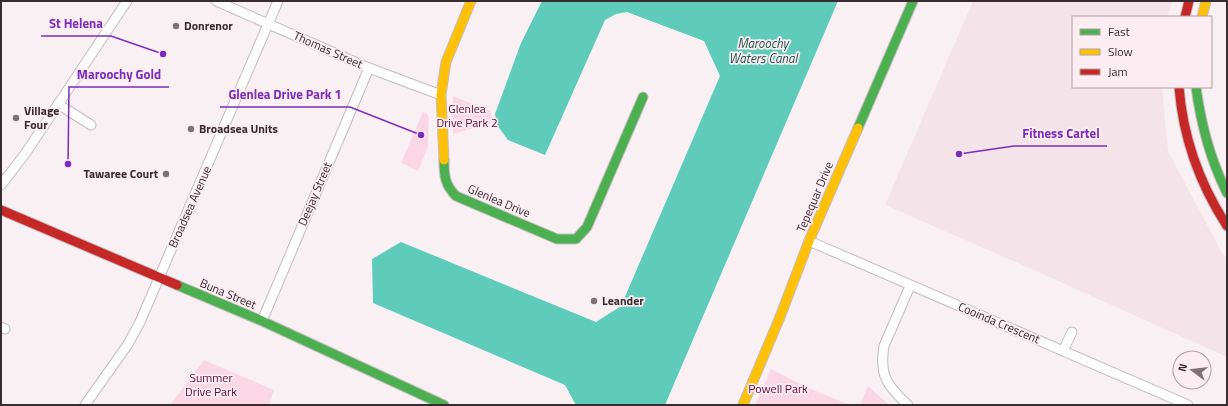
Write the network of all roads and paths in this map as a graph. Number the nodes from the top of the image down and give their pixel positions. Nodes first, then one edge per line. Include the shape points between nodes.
1 (127, 1) edge
2 (216, 1) edge
3 (278, 1) edge
4 (471, 1) edge
5 (913, 1) edge
6 (1189, 1) edge
7 (1206, 1) edge
8 (1185, 16) edge
9 (1202, 16) edge
10 (270, 24) junction
11 (369, 68) junction
12 (1179, 88) edge
13 (1196, 88) edge
14 (441, 95) junction
15 (643, 97) dead end
16 (58, 104) junction
17 (90, 125) dead end
18 (1, 185) edge
19 (1227, 193) edge
20 (1, 210) edge
21 (1227, 226) edge
22 (809, 241) junction
23 (159, 278) junction
24 (910, 286) junction
25 (262, 321) junction
26 (1072, 332) dead end
27 (1063, 351) junction
28 (86, 405) edge
29 (444, 405) edge
30 (743, 405) edge
31 (908, 405) edge
32 (1188, 405) edge

1 - 16 street
2 - 10 street, Thomas Street
3 - 10 street, Broadsea Avenue
4 - 14 street, Glenlea Drive via 446,62
5 - 22 street, Tepequar Drive
6 - 8 street
7 - 9 street
10 - 11 street, Thomas Street
10 - 23 street, Broadsea Avenue
11 - 14 street, Thomas Street
11 - 25 street, Deejay Street
12 - 21 street via 1185,131 1195,164 1213,204
13 - 19 street via 1204,137
14 - 15 street, Glenlea Drive via 444,172 448,188 456,196 557,239 576,239 587,227
16 - 17 street
16 - 18 street
20 - 23 street, Buna Street
22 - 24 street, Cooinda Crescent
22 - 30 street, Tepequar Drive
23 - 25 street, Buna Street
23 - 28 street, Broadsea Avenue via 128,344
24 - 27 street, Cooinda Crescent
24 - 31 street via 884,346 882,357 882,368 887,382
25 - 29 street, Buna Street
26 - 27 street
27 - 32 street, Cooinda Crescent

